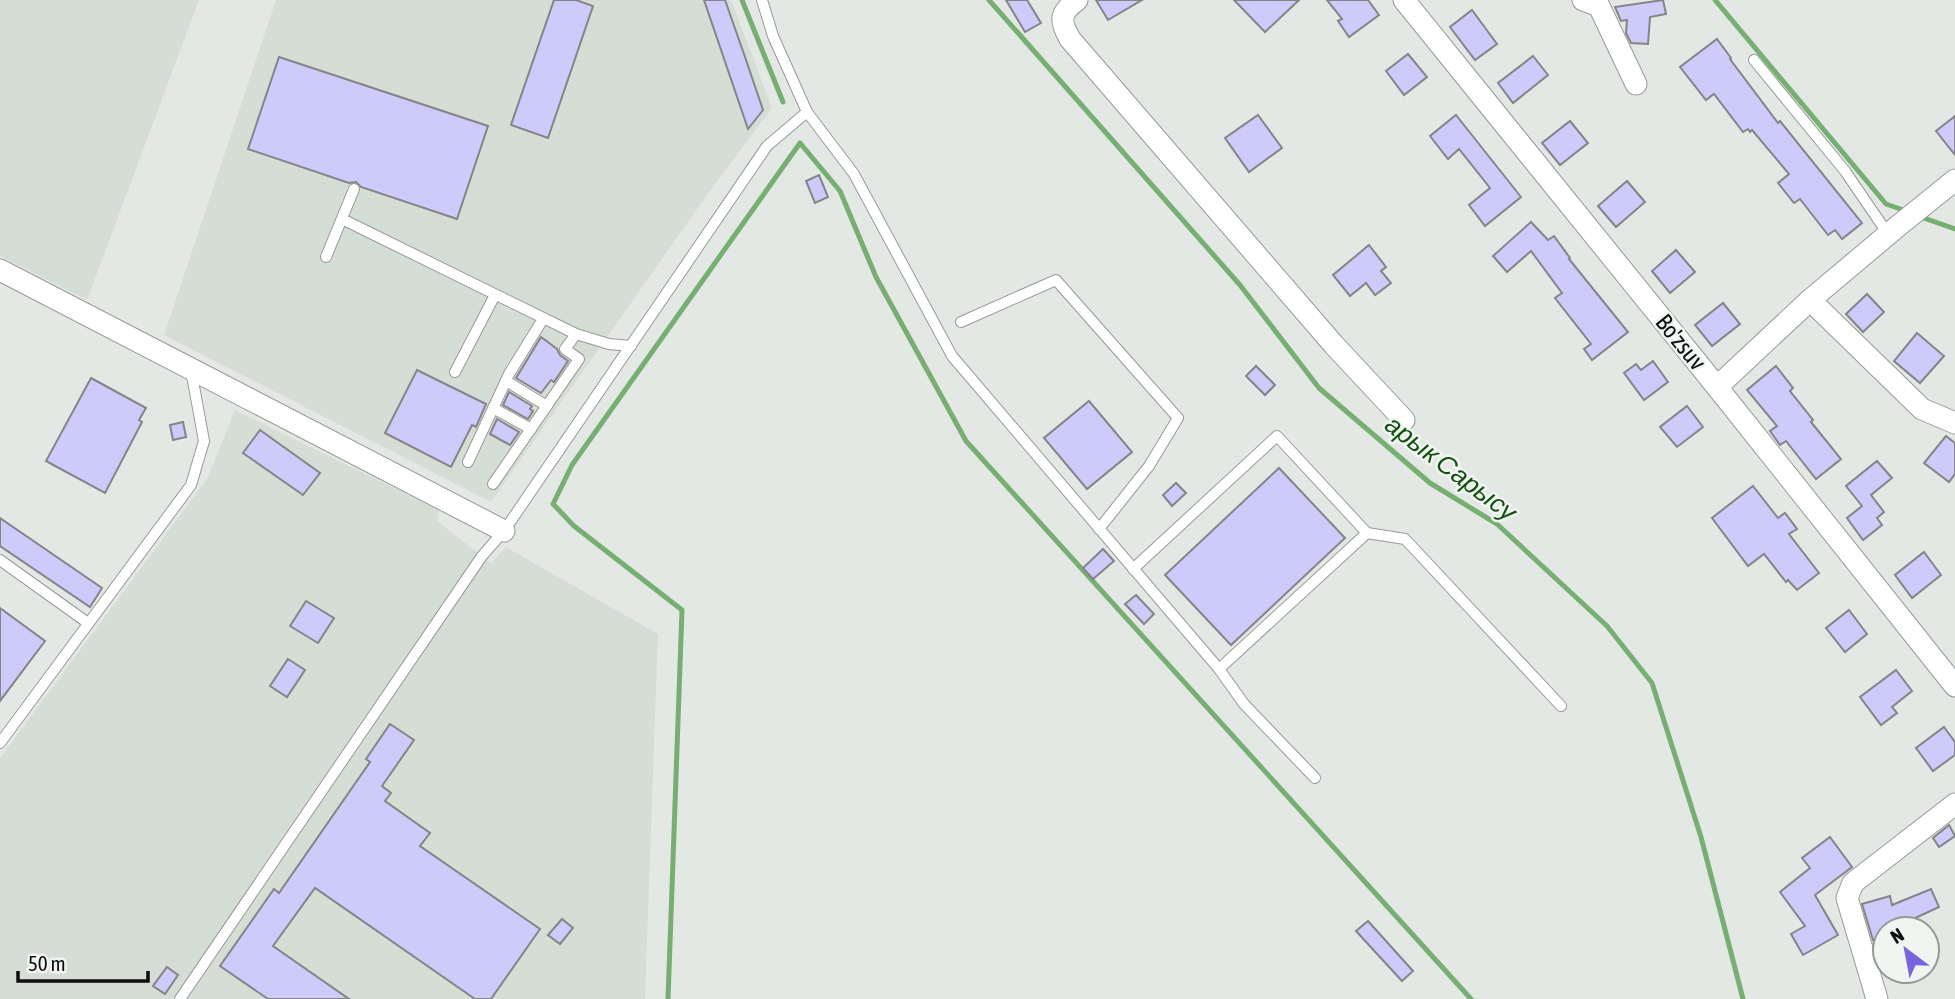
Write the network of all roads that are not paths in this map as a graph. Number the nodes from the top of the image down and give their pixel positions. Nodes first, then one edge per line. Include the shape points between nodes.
1 (762, 0) edge
2 (1077, 0) edge
3 (1404, 0) edge
4 (1583, 0) edge
5 (1754, 60) dead end
6 (1636, 84) dead end
7 (807, 112) junction
8 (1955, 180) edge
9 (354, 189) dead end
10 (342, 219) junction
11 (1893, 230) junction
12 (326, 257) dead end
13 (0, 270) edge
14 (495, 295) junction
15 (1810, 300) junction
16 (542, 319) junction
17 (961, 322) dead end
18 (576, 334) junction
19 (631, 346) junction
20 (191, 370) junction
21 (454, 372) dead end
22 (506, 381) junction
23 (1717, 387) junction
24 (547, 406) junction
25 (493, 408) junction
26 (1404, 419) dead end
27 (1955, 423) edge
28 (531, 429) junction
29 (468, 461) dead end
30 (493, 484) dead end
31 (1099, 529) junction
32 (505, 531) junction
33 (1367, 533) junction
34 (0, 560) edge
35 (1133, 569) junction
36 (88, 623) junction
37 (1219, 669) junction
38 (1955, 686) edge
39 (1561, 706) dead end
40 (1, 738) edge
41 (1315, 778) dead end
42 (1955, 804) edge
43 (180, 999) edge
44 (1877, 999) edge

1 - 7 lane
2 - 26 street via 1062,18 1070,39 1334,345
3 - 23 street, Bo'zsuv
4 - 6 street via 1599,6
5 - 11 lane
7 - 19 lane via 767,146
7 - 31 lane via 854,174 952,356
8 - 11 street
9 - 10 lane
10 - 12 lane
10 - 14 lane
11 - 15 street
13 - 20 street
14 - 16 lane
14 - 21 lane
15 - 23 street
15 - 27 street via 1922,409
16 - 18 lane
16 - 22 lane
17 - 31 lane via 1056,280 1178,418 1149,466
18 - 19 lane
18 - 24 lane via 565,349 579,359
19 - 32 lane
20 - 32 street
20 - 36 lane via 204,441 191,485
22 - 24 lane
22 - 25 lane
23 - 38 street, Bo'zsuv
24 - 28 lane
25 - 28 lane
25 - 29 lane
28 - 30 lane
31 - 35 lane
32 - 43 lane via 482,556
33 - 35 lane via 1277,436
33 - 37 lane
33 - 39 lane via 1405,539
34 - 36 lane
35 - 37 lane
36 - 40 lane
37 - 41 lane via 1244,704
42 - 44 street via 1853,883 1847,898

